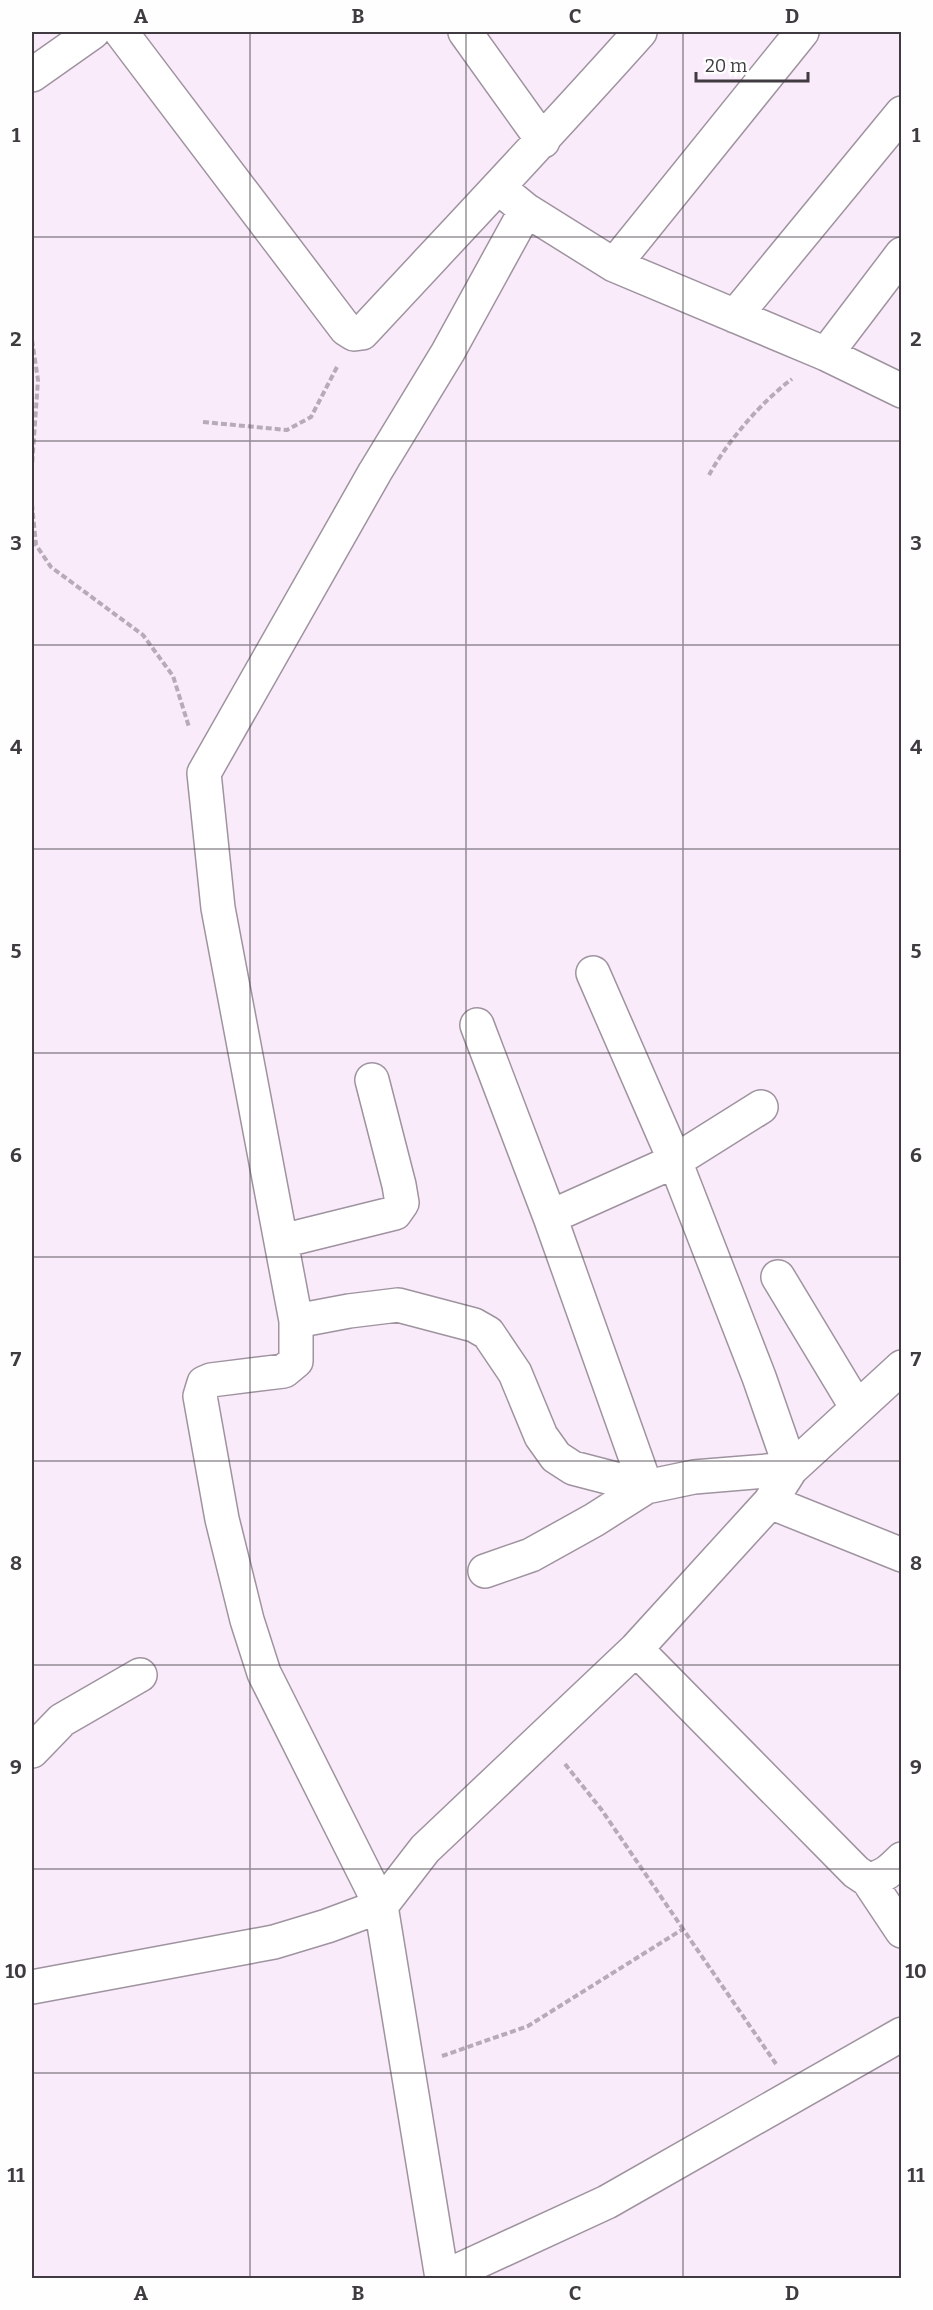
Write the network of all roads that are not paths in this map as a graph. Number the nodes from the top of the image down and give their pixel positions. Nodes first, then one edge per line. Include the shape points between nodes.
1 (93, 32) edge
2 (121, 32) edge
3 (465, 32) edge
4 (640, 32) edge
5 (802, 32) edge
6 (32, 75) edge
7 (902, 113) edge
8 (543, 141) junction
9 (497, 186) junction
10 (526, 210) junction
11 (902, 254) edge
12 (614, 265) junction
13 (735, 316) junction
14 (826, 354) junction
15 (902, 391) edge
16 (593, 973) dead end
17 (477, 1025) dead end
18 (372, 1080) dead end
19 (761, 1107) dead end
20 (675, 1161) junction
21 (550, 1218) junction
22 (282, 1242) junction
23 (778, 1277) dead end
24 (296, 1321) junction
25 (902, 1367) edge
26 (857, 1408) junction
27 (791, 1470) junction
28 (646, 1487) junction
29 (770, 1502) junction
30 (902, 1555) edge
31 (485, 1571) dead end
32 (636, 1648) junction
33 (140, 1675) dead end
34 (32, 1751) edge
35 (902, 1859) edge
36 (868, 1880) junction
37 (381, 1906) junction
38 (902, 1931) edge
39 (32, 1987) edge
40 (902, 2034) edge
41 (442, 2278) edge

1 - 6 street
2 - 9 street via 346,329 354,334 362,333
3 - 8 street
4 - 8 street
5 - 12 street
7 - 13 street
8 - 9 street
9 - 10 street
10 - 12 street
10 - 22 street via 204,773 218,908
11 - 14 street
12 - 13 street
13 - 14 street
14 - 15 street
16 - 20 street
17 - 21 street
18 - 22 street via 402,1203 395,1213
19 - 20 street
20 - 21 street
20 - 27 street
21 - 28 street
22 - 24 street
23 - 26 street
24 - 28 street via 398,1305 474,1325 488,1333 515,1373 541,1436 556,1457 573,1468
24 - 37 street via 296,1361 291,1366 284,1371 211,1380 204,1383 200,1396 222,1519 264,1673
25 - 26 street
26 - 27 street
27 - 28 street via 694,1477
27 - 29 street
28 - 31 street via 531,1555
29 - 30 street
29 - 32 street
32 - 36 street
32 - 37 street via 425,1849
33 - 34 street via 62,1720
35 - 36 street via 890,1872
36 - 38 street
37 - 39 street via 274,1942
37 - 41 street
40 - 41 street via 607,2202

